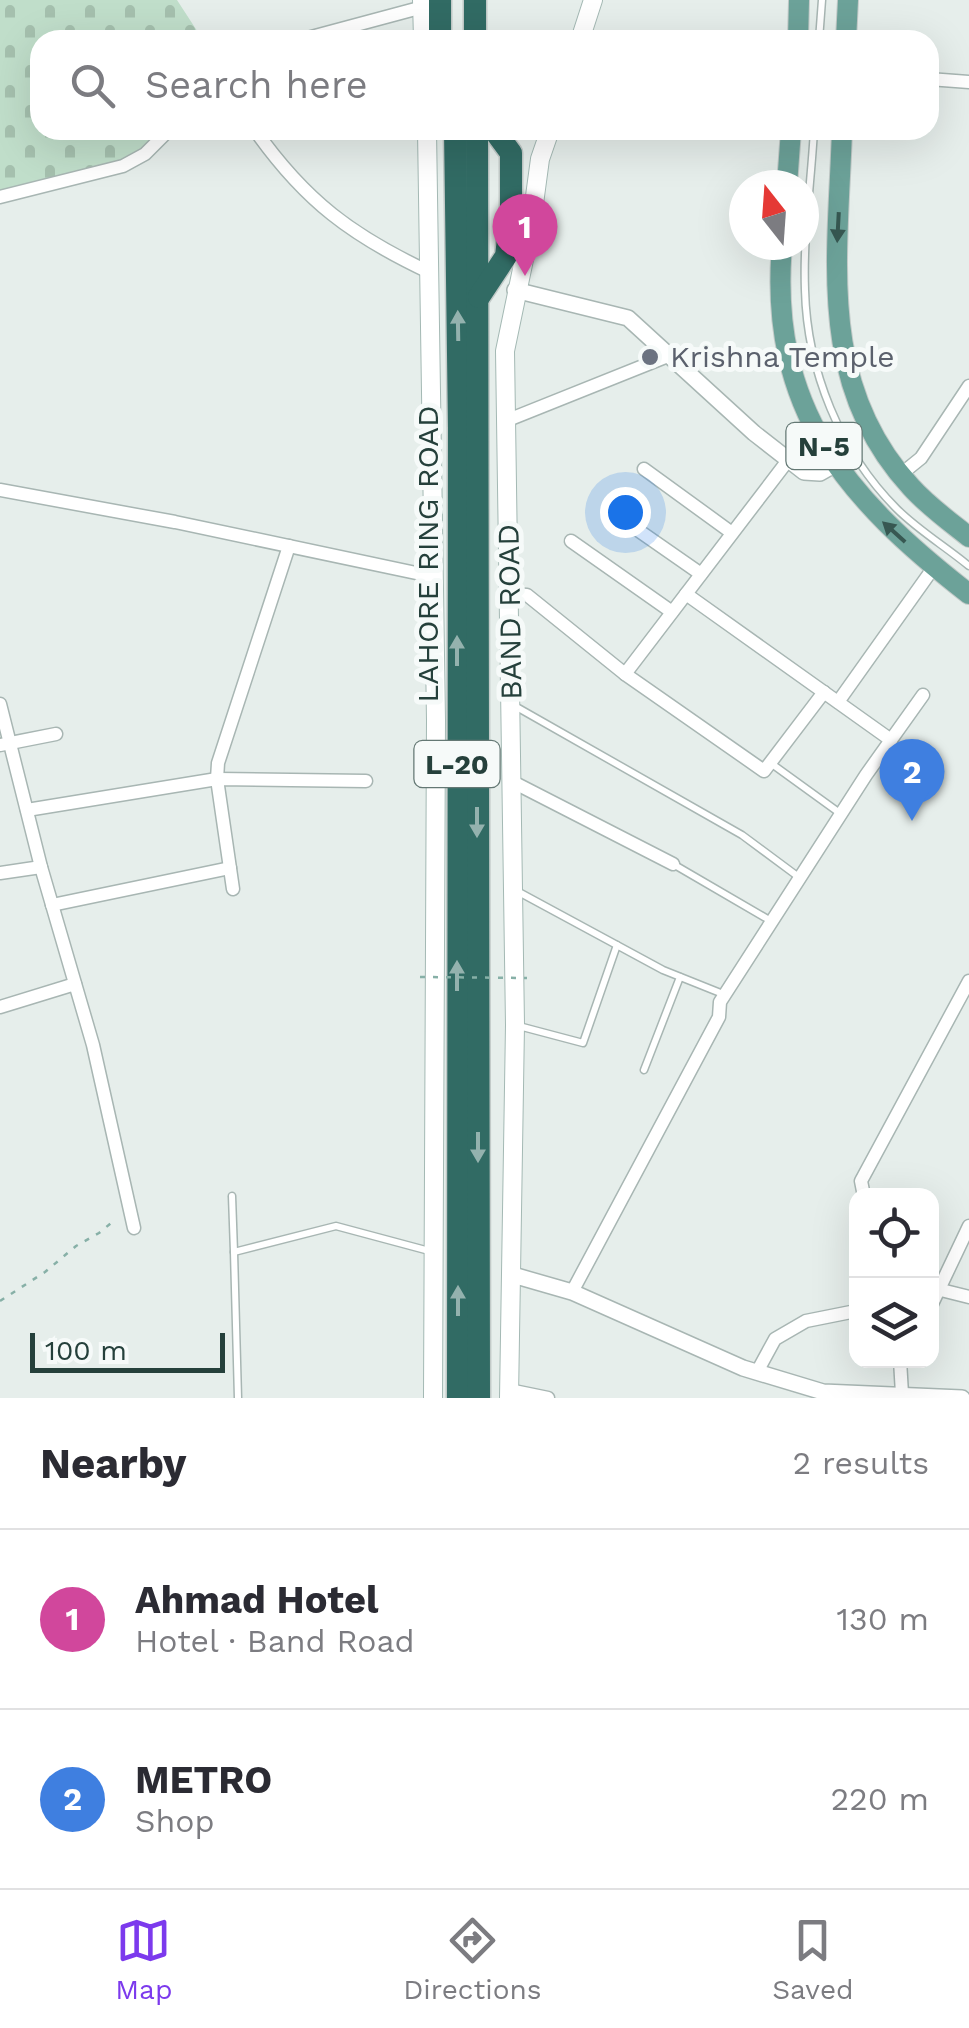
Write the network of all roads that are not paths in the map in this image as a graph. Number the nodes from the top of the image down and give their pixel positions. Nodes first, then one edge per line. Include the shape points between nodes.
1 (454, 0) edge
2 (475, 0) edge
3 (593, 0) edge
4 (800, 0) edge
5 (822, 0) edge
6 (848, 0) edge
7 (428, 2) edge
8 (334, 30) edge
9 (424, 30) edge
10 (437, 30) edge
11 (455, 30) edge
12 (476, 30) edge
13 (583, 30) edge
14 (798, 30) edge
15 (820, 30) edge
16 (846, 30) edge
17 (939, 80) edge
18 (969, 82) edge
19 (160, 140) edge
20 (263, 140) edge
21 (426, 140) edge
22 (446, 140) edge
23 (455, 140) edge
24 (477, 140) edge
25 (502, 140) edge
26 (547, 140) edge
27 (791, 140) edge
28 (813, 140) edge
29 (842, 140) edge
30 (511, 152) junction
31 (540, 159) junction
32 (788, 170) edge
33 (0, 197) edge
34 (455, 198) junction
35 (781, 260) edge
36 (430, 273) junction
37 (515, 290) junction
38 (478, 298) junction
39 (668, 356) junction
40 (969, 386) edge
41 (508, 420) junction
42 (788, 459) junction
43 (834, 465) junction
44 (644, 469) dead end
45 (900, 475) junction
46 (0, 490) edge
47 (612, 512) dead end
48 (732, 533) junction
49 (969, 537) edge
50 (571, 541) dead end
51 (289, 546) junction
52 (969, 566) edge
53 (934, 567) junction
54 (701, 574) junction
55 (435, 577) junction
56 (511, 594) junction
57 (686, 594) junction
58 (969, 594) edge
59 (672, 612) junction
60 (625, 674) junction
61 (824, 692) junction
62 (923, 695) dead end
63 (838, 702) junction
64 (0, 704) edge
65 (512, 704) junction
66 (56, 734) dead end
67 (891, 740) junction
68 (5, 744) edge
69 (771, 763) junction
70 (217, 779) junction
71 (366, 780) dead end
72 (511, 781) junction
73 (26, 810) junction
74 (841, 814) junction
75 (673, 864) joint
76 (41, 867) junction
77 (230, 868) junction
78 (0, 874) edge
79 (800, 878) junction
80 (234, 889) dead end
81 (514, 890) junction
82 (52, 905) junction
83 (772, 921) junction
84 (616, 945) junction
85 (680, 977) junction
86 (969, 981) edge
87 (75, 984) junction
88 (725, 994) junction
89 (0, 1007) edge
90 (514, 1025) junction
91 (644, 1070) dead end
92 (862, 1188) edge
93 (232, 1196) dead end
94 (969, 1226) edge
95 (134, 1228) dead end
96 (234, 1252) junction
97 (434, 1253) junction
98 (513, 1275) junction
99 (939, 1287) edge
100 (939, 1289) edge
101 (572, 1292) junction
102 (969, 1297) edge
103 (849, 1312) edge
104 (900, 1368) edge
105 (757, 1372) junction
106 (509, 1394) edge
107 (902, 1394) junction
108 (238, 1398) edge
109 (433, 1398) edge
110 (458, 1398) edge
111 (478, 1398) edge
112 (548, 1398) edge
113 (962, 1398) edge

1 - 11 highway
2 - 12 highway
3 - 13 main road
4 - 14 main road
5 - 15 lane
6 - 16 main road
7 - 8 street
7 - 9 main road
7 - 10 highway
17 - 18 street
19 - 33 street via 123,166
20 - 36 street via 316,204 376,248
21 - 36 main road
22 - 34 highway
23 - 34 highway, LAHORE RING ROAD / L-20
24 - 38 highway, LAHORE RING ROAD / L-20
25 - 30 highway
26 - 31 main road, BAND ROAD
27 - 32 main road
28 - 52 lane via 804,290 820,381 853,455 897,510
29 -> 45 main road, N-5 via 836,306 842,352 866,423
30 - 31 street
30 - 38 highway via 506,256
31 - 37 main road, BAND ROAD
110 -> 34 highway, LAHORE RING ROAD / L-20
35 - 43 main road, N-5 via 796,384
36 - 55 main road
37 - 39 street via 628,318
37 - 41 main road, BAND ROAD via 505,351
38 -> 111 highway, LAHORE RING ROAD / L-20
39 - 41 street
39 - 42 street
40 - 45 street via 921,458
41 - 56 main road, BAND ROAD
42 - 43 street via 812,473
42 - 48 street
53 -> 43 main road, N-5
44 - 48 street
45 - 49 main road, N-5
46 - 51 street
47 - 54 street
48 - 54 street
50 - 59 street
51 - 55 street
51 - 70 street via 220,750
53 - 58 main road, N-5
53 - 63 street
54 - 57 street
55 - 97 main road
56 - 60 street via 527,595
56 - 65 main road, BAND ROAD
57 - 59 street
57 - 61 street
59 - 60 street
60 - 69 street via 764,771
61 - 63 street
61 - 69 street
62 - 67 street
63 - 67 street
64 - 68 street
65 - 72 main road, BAND ROAD
65 - 79 lane via 742,835
66 - 68 street
67 - 74 street
68 - 73 street
69 - 74 lane
70 - 71 street
70 - 73 street
70 - 77 street
72 - 75 street
72 - 81 main road, BAND ROAD
73 - 76 street
74 - 79 street
75 - 83 lane
76 - 78 street
76 - 82 street
77 - 80 street
77 - 82 street
79 - 83 street
81 - 84 lane
81 - 90 main road, BAND ROAD
82 - 87 street
83 - 88 street
84 - 85 lane
84 - 90 lane via 583,1043
85 - 88 lane
85 - 91 lane
86 - 92 street
87 - 89 street
87 - 95 street
88 - 101 street via 720,1017
90 - 98 main road, BAND ROAD
93 - 96 lane
94 - 99 street
96 - 97 lane via 336,1226
96 - 108 lane
97 - 109 main road
98 - 101 street
98 - 106 main road, BAND ROAD
100 - 102 street
101 - 105 street
103 - 105 street via 806,1321 775,1339
104 - 107 street
105 - 107 street via 823,1392
106 - 112 street
107 - 113 street

